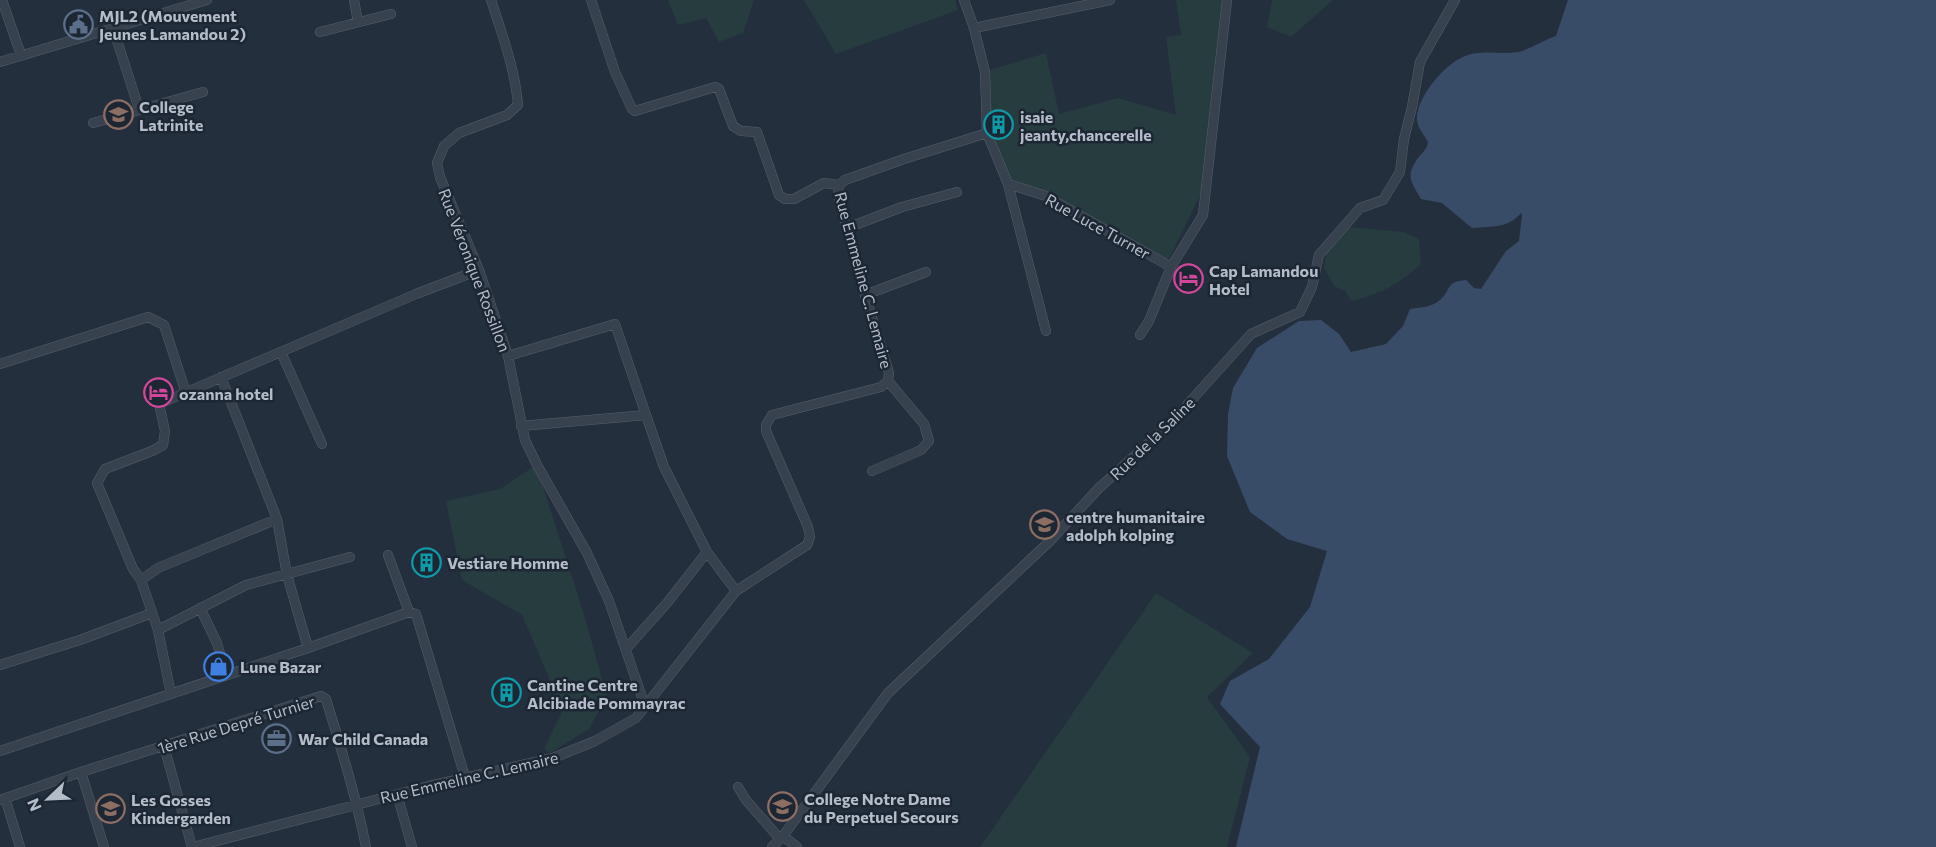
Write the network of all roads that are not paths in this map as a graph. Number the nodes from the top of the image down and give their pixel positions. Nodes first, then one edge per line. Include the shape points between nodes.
1 (2, 0) edge
2 (207, 0) edge
3 (354, 0) edge
4 (491, 0) edge
5 (591, 0) edge
6 (964, 0) edge
7 (1110, 0) edge
8 (1227, 0) edge
9 (1455, 0) edge
10 (391, 14) dead end
11 (358, 22) junction
12 (112, 28) junction
13 (974, 28) junction
14 (320, 32) dead end
15 (21, 56) junction
16 (0, 62) edge
17 (203, 92) dead end
18 (139, 109) junction
19 (93, 123) dead end
20 (987, 133) junction
21 (1008, 184) junction
22 (839, 185) junction
23 (957, 192) dead end
24 (847, 228) junction
25 (1171, 267) junction
26 (479, 270) junction
27 (926, 272) dead end
28 (865, 295) junction
29 (1046, 331) dead end
30 (1140, 335) dead end
31 (281, 352) junction
32 (508, 356) junction
33 (0, 364) edge
34 (221, 377) junction
35 (888, 381) junction
36 (186, 393) junction
37 (646, 415) junction
38 (521, 426) junction
39 (322, 444) dead end
40 (872, 471) dead end
41 (277, 519) junction
42 (707, 552) junction
43 (388, 555) dead end
44 (350, 557) dead end
45 (287, 575) junction
46 (141, 580) junction
47 (736, 591) junction
48 (200, 608) junction
49 (409, 612) junction
50 (152, 613) junction
51 (158, 630) junction
52 (308, 648) junction
53 (626, 650) junction
54 (0, 665) edge
55 (226, 675) junction
56 (171, 694) junction
57 (645, 706) junction
58 (164, 746) junction
59 (0, 751) edge
60 (81, 772) junction
61 (465, 777) junction
62 (738, 787) dead end
63 (397, 794) junction
64 (2, 799) edge
65 (357, 803) junction
66 (782, 837) junction
67 (20, 847) edge
68 (104, 847) edge
69 (192, 847) edge
70 (366, 847) edge
71 (412, 847) edge
72 (772, 847) edge
73 (797, 847) edge

1 - 15 street
2 - 12 street
3 - 11 street
4 - 26 street, Rue Véronique Rossillon via 507,48 518,105 507,116 459,134 444,146 437,163
5 - 22 street via 615,72 635,111 716,87 734,126 741,131 757,132 779,195 794,198 824,183
6 - 13 street
7 - 13 street
8 - 25 street via 1203,214
9 - 66 street, Rue de la Saline via 1420,62 1400,172 1383,200 1360,208 1318,255 1312,287 1300,312 1251,334 1169,425 888,693
10 - 11 street
11 - 14 street
12 - 15 street
12 - 18 street
13 - 20 street via 985,72
15 - 16 street
17 - 18 street
18 - 19 street
20 - 21 street
20 - 22 street, Rue Emmeline C. Lemaire via 903,159
21 - 25 street, Rue Luce Turner via 1046,196
21 - 29 street
22 - 24 street, Rue Emmeline C. Lemaire
23 - 24 street
24 - 28 street, Rue Emmeline C. Lemaire
25 - 30 street
26 - 31 street
26 - 32 street, Rue Véronique Rossillon
27 - 28 street
28 - 35 street, Rue Emmeline C. Lemaire via 889,373
31 - 34 street
31 - 39 street
32 - 37 street via 615,324
32 - 38 street, Rue Véronique Rossillon
33 - 36 street via 148,317 164,325
34 - 36 street
34 - 41 street
35 - 40 street via 924,424 929,441 921,450
35 - 47 street, Rue Emmeline C. Lemaire via 881,387 772,416 766,431 810,537 807,545
36 - 46 street via 159,404 165,431 163,445 105,469 97,483
37 - 38 street
37 - 42 street via 664,467
38 - 53 street, Rue Véronique Rossillon via 537,465 591,562
41 - 45 street
41 - 46 street via 158,568
42 - 47 street
42 - 53 street
43 - 49 street
44 - 45 street
45 - 48 street via 246,585
45 - 52 street
46 - 50 street
47 - 57 street, Rue Emmeline C. Lemaire
48 - 51 street
48 - 55 street via 217,643
49 - 52 street
49 - 61 street via 416,614
50 - 51 street
50 - 54 street
51 - 56 street
52 - 55 street
53 - 57 street, Rue Véronique Rossillon
55 - 56 street
56 - 59 street
57 - 61 street, Rue Emmeline C. Lemaire via 636,718 567,754
58 - 60 street, 1ère Rue Depré Turnier
58 - 65 street, 1ère Rue Depré Turnier via 321,696 326,699
58 - 69 street
60 - 64 street, 1ère Rue Depré Turnier
60 - 68 street
61 - 63 street, Rue Emmeline C. Lemaire
62 - 66 street
63 - 65 street, Rue Emmeline C. Lemaire
63 - 71 street
64 - 67 street
65 - 69 street, Rue Emmeline C. Lemaire
65 - 70 street, 1ère Rue Depré Turnier
66 - 72 street, Rue de la Saline
66 - 73 street

